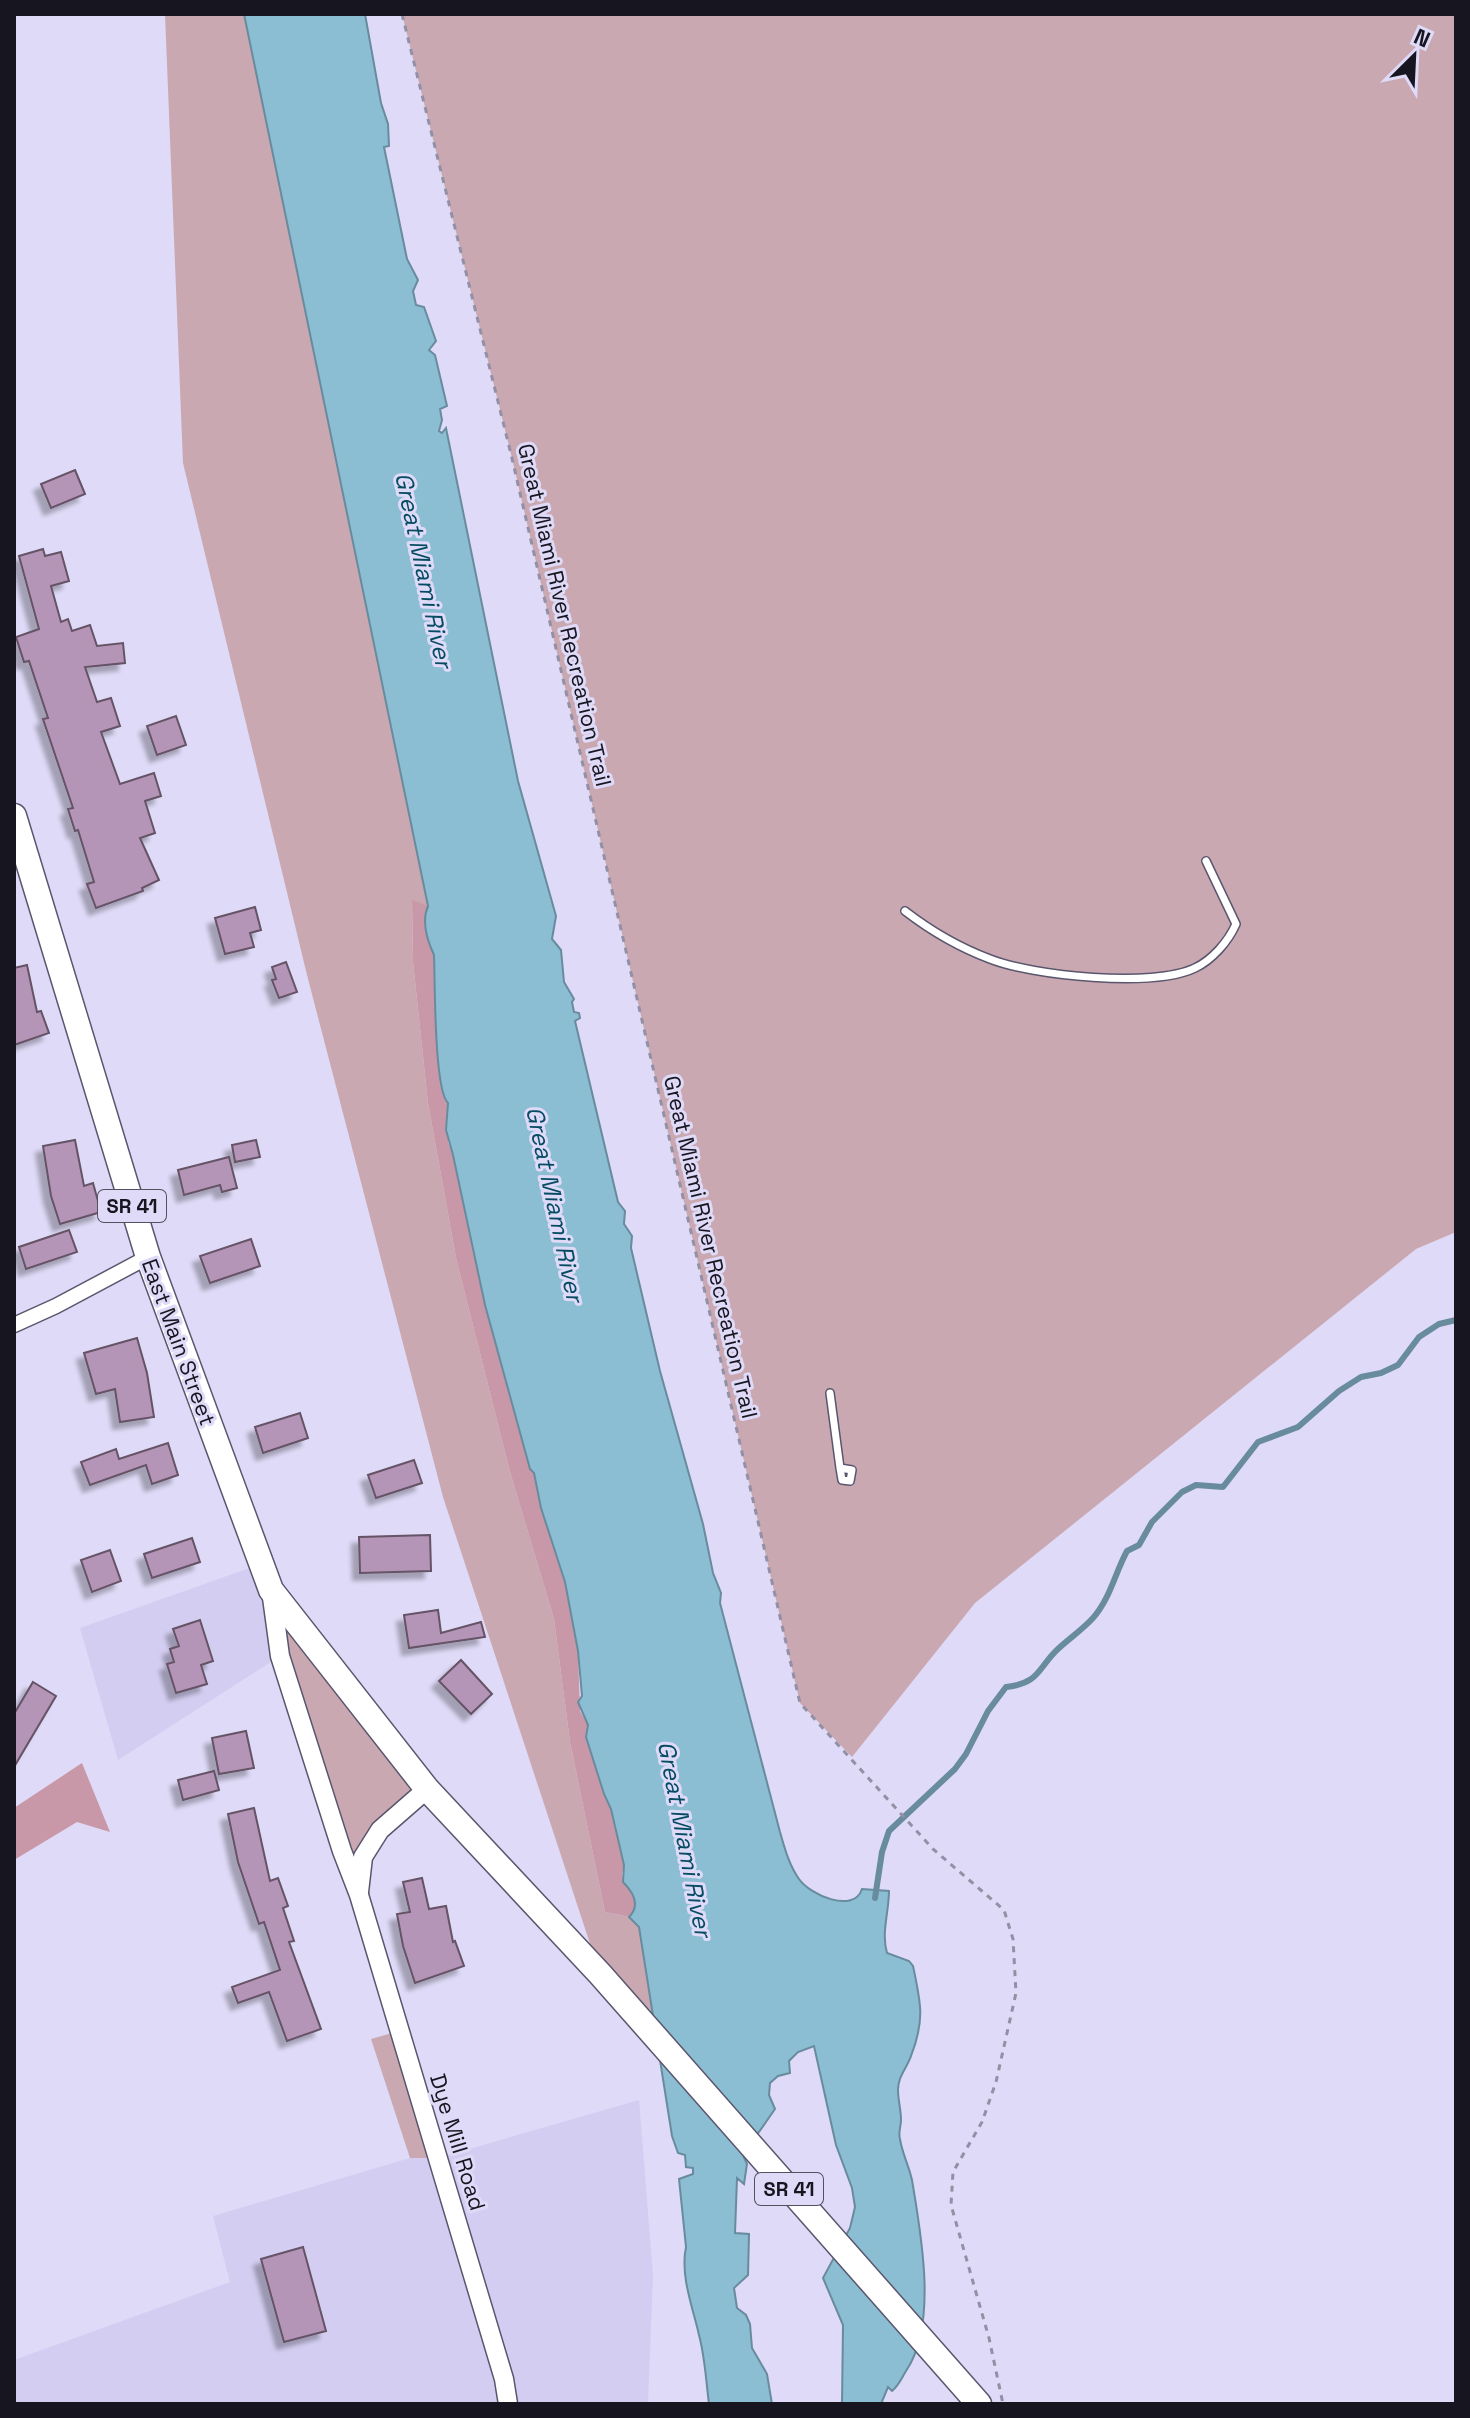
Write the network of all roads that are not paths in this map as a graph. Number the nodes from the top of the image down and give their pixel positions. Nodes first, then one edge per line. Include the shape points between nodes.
1 (14, 816) edge
2 (1206, 861) dead end
3 (905, 911) dead end
4 (148, 1257) junction
5 (14, 1325) edge
6 (830, 1393) dead end
7 (840, 1468) dead end
8 (271, 1590) junction
9 (427, 1789) junction
10 (359, 1895) junction
11 (508, 2404) edge
12 (979, 2404) edge

1 - 4 main road, East Main Street / SR 41
2 - 3 lane via 1236,924 1209,959 1163,976 1080,975 1017,967 962,948
4 - 5 street
4 - 8 main road, East Main Street / SR 41
6 - 7 lane
8 - 9 main road, SR 41
8 - 10 street, Dye Mill Road via 280,1656
9 - 10 street, Dye Mill Road via 380,1830 363,1857
9 - 12 main road, SR 41 via 600,1974
10 - 11 street, Dye Mill Road

